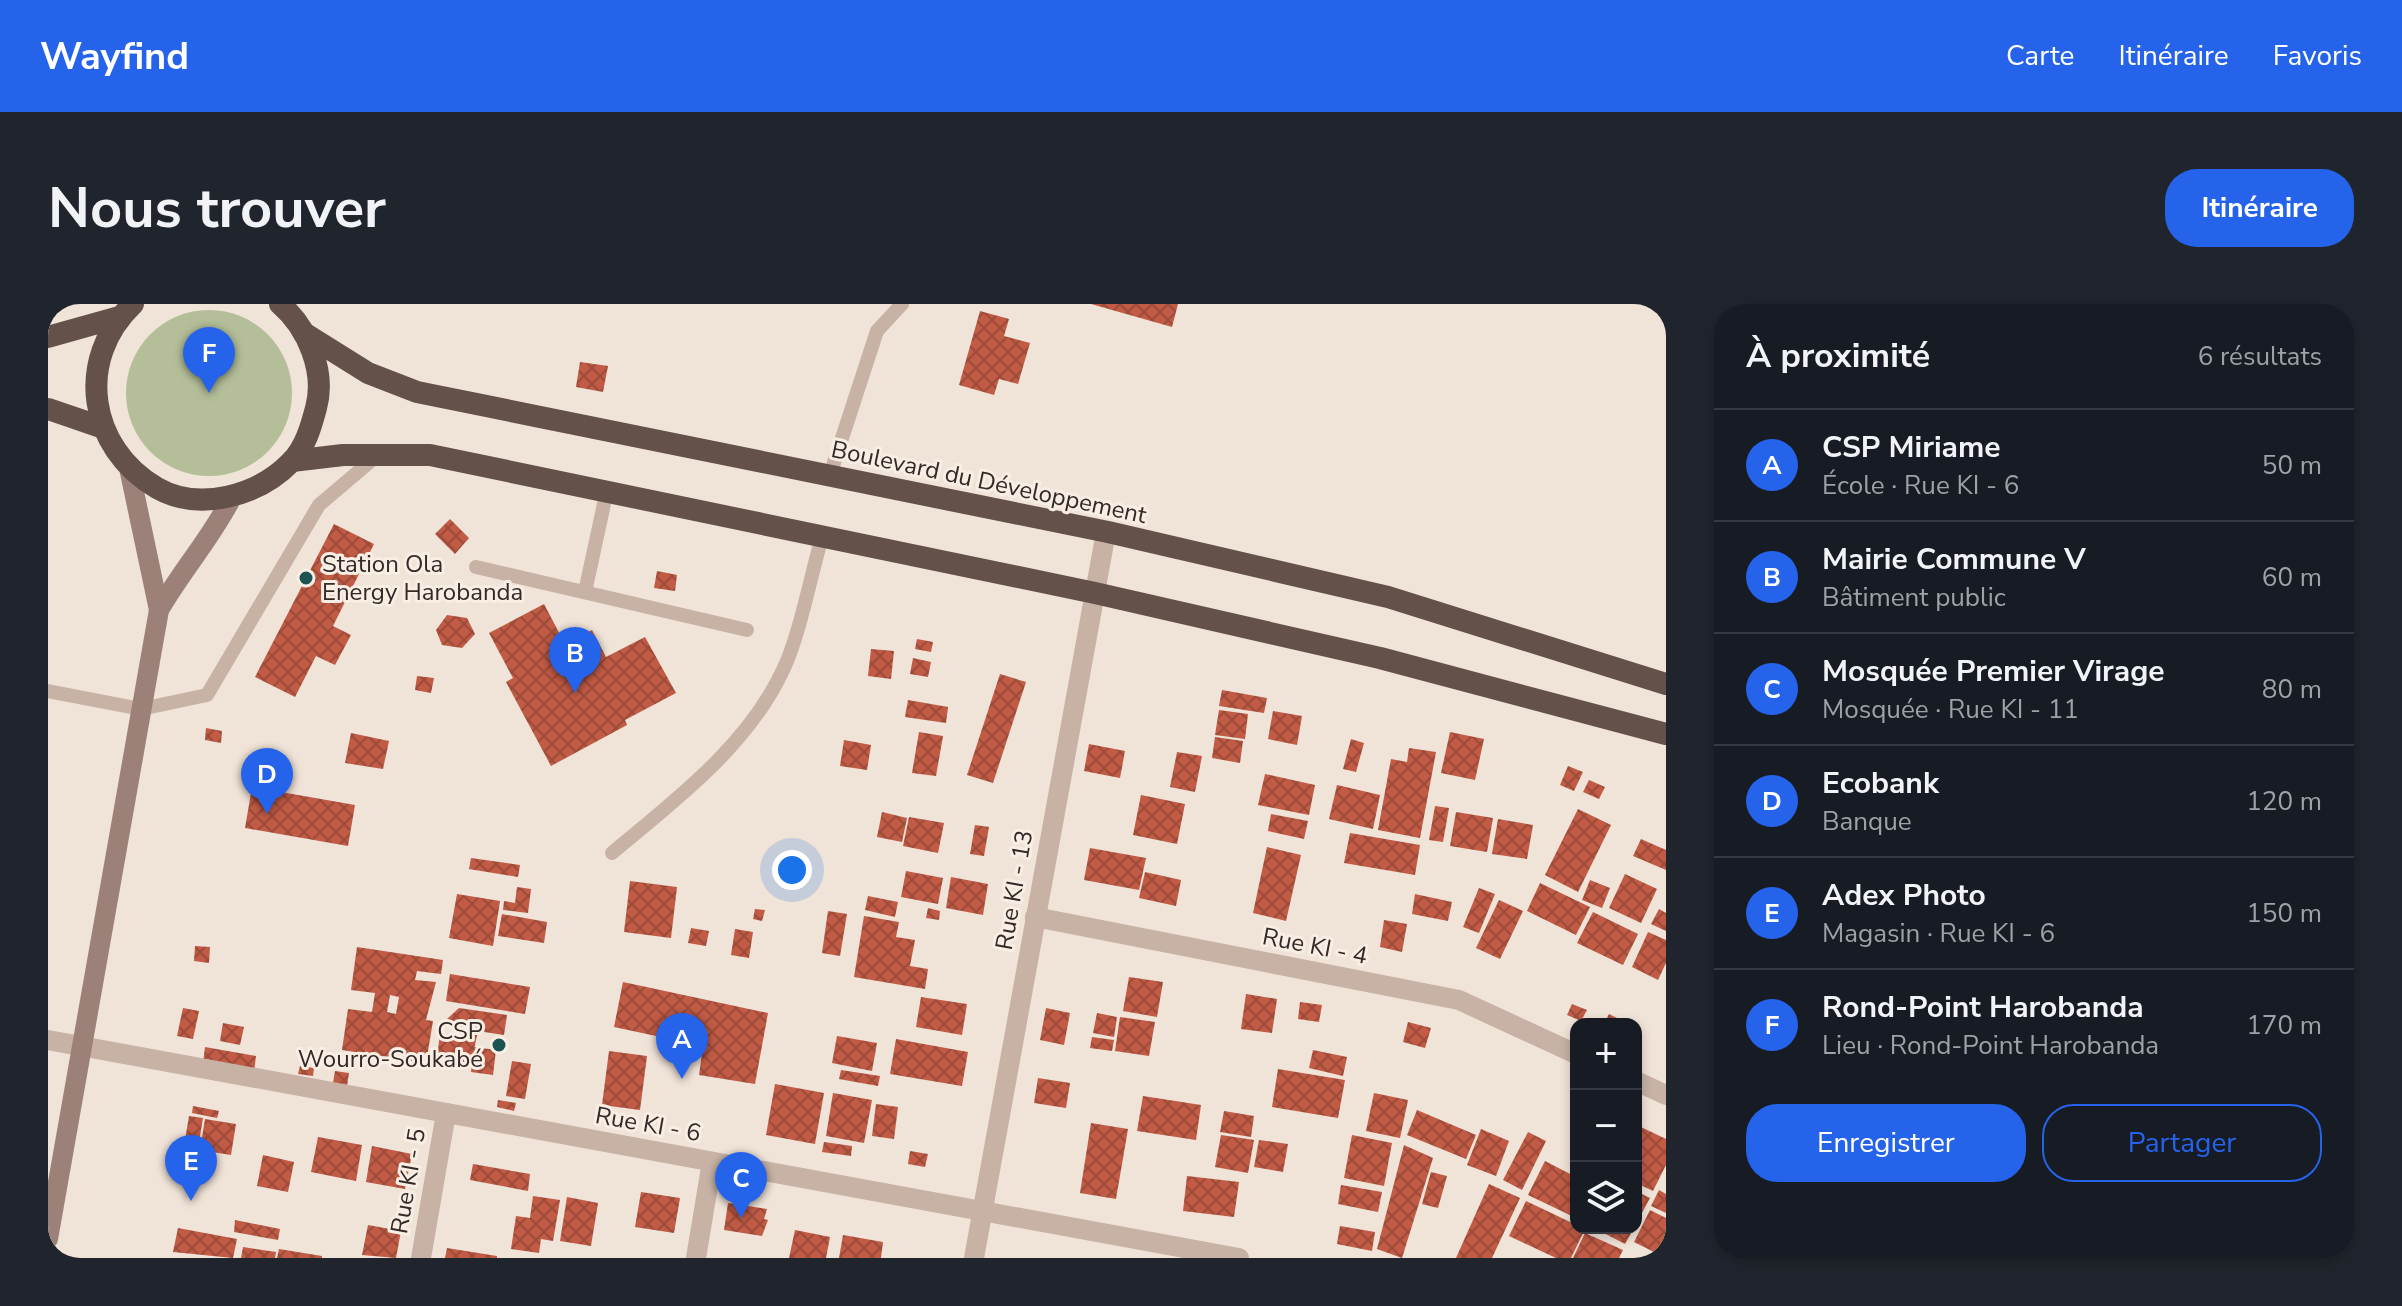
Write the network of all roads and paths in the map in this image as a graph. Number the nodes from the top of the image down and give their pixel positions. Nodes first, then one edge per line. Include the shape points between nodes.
1 (280, 304) edge
2 (902, 304) edge
3 (126, 311) edge
4 (304, 333) junction
5 (48, 337) edge
6 (48, 409) edge
7 (101, 427) junction
8 (379, 454) junction
9 (292, 461) junction
10 (129, 468) junction
11 (830, 475) junction
12 (607, 490) junction
13 (232, 497) junction
14 (1106, 532) junction
15 (823, 534) junction
16 (476, 567) dead end
17 (585, 592) junction
18 (1095, 593) junction
19 (159, 610) junction
20 (747, 630) dead end
21 (1666, 684) edge
22 (48, 691) edge
23 (141, 709) junction
24 (1666, 734) edge
25 (612, 853) dead end
26 (1035, 917) junction
27 (48, 1040) edge
28 (82, 1047) junction
29 (1570, 1051) edge
30 (1642, 1084) edge
31 (1666, 1095) edge
32 (446, 1113) junction
33 (712, 1162) junction
34 (982, 1211) junction
35 (48, 1239) edge
36 (421, 1258) edge
37 (696, 1258) edge
38 (974, 1258) edge
39 (1239, 1258) edge

1 - 4 highway
2 - 11 lane via 877,331
3 - 5 highway
3 - 7 highway via 104,343 96,370
4 - 9 highway via 317,365 319,399 310,432
4 - 11 highway, Boulevard du Développement via 368,373 417,392
6 - 7 highway
7 - 10 highway
8 - 9 highway
8 - 12 highway via 430,455
8 - 23 lane via 319,505 207,695
9 - 13 highway via 265,484
10 - 13 highway via 159,490 195,499
10 - 19 main road
11 - 14 highway, Boulevard du Développement
12 - 15 highway
12 - 17 lane
13 - 19 main road via 215,531
14 - 18 street, Rue KI - 13
14 - 21 highway, Boulevard du Développement via 1388,597
15 - 18 highway
15 - 25 lane via 783,670 752,718 685,792
16 - 17 lane
17 - 20 lane
18 - 24 highway via 1380,658
18 - 26 street, Rue KI - 13
19 - 23 main road
22 - 23 lane
23 - 28 main road
26 - 29 street, Rue KI - 4 via 1459,1000
26 - 34 street, Rue KI - 13
27 - 28 street, Rue KI - 6
28 - 32 street, Rue KI - 6
28 - 35 main road
30 - 31 street
32 - 33 street, Rue KI - 6
32 - 36 street, Rue KI - 5
33 - 34 street, Rue KI - 6
33 - 37 street
34 - 38 street, Rue KI - 13
34 - 39 street, Rue KI - 6

